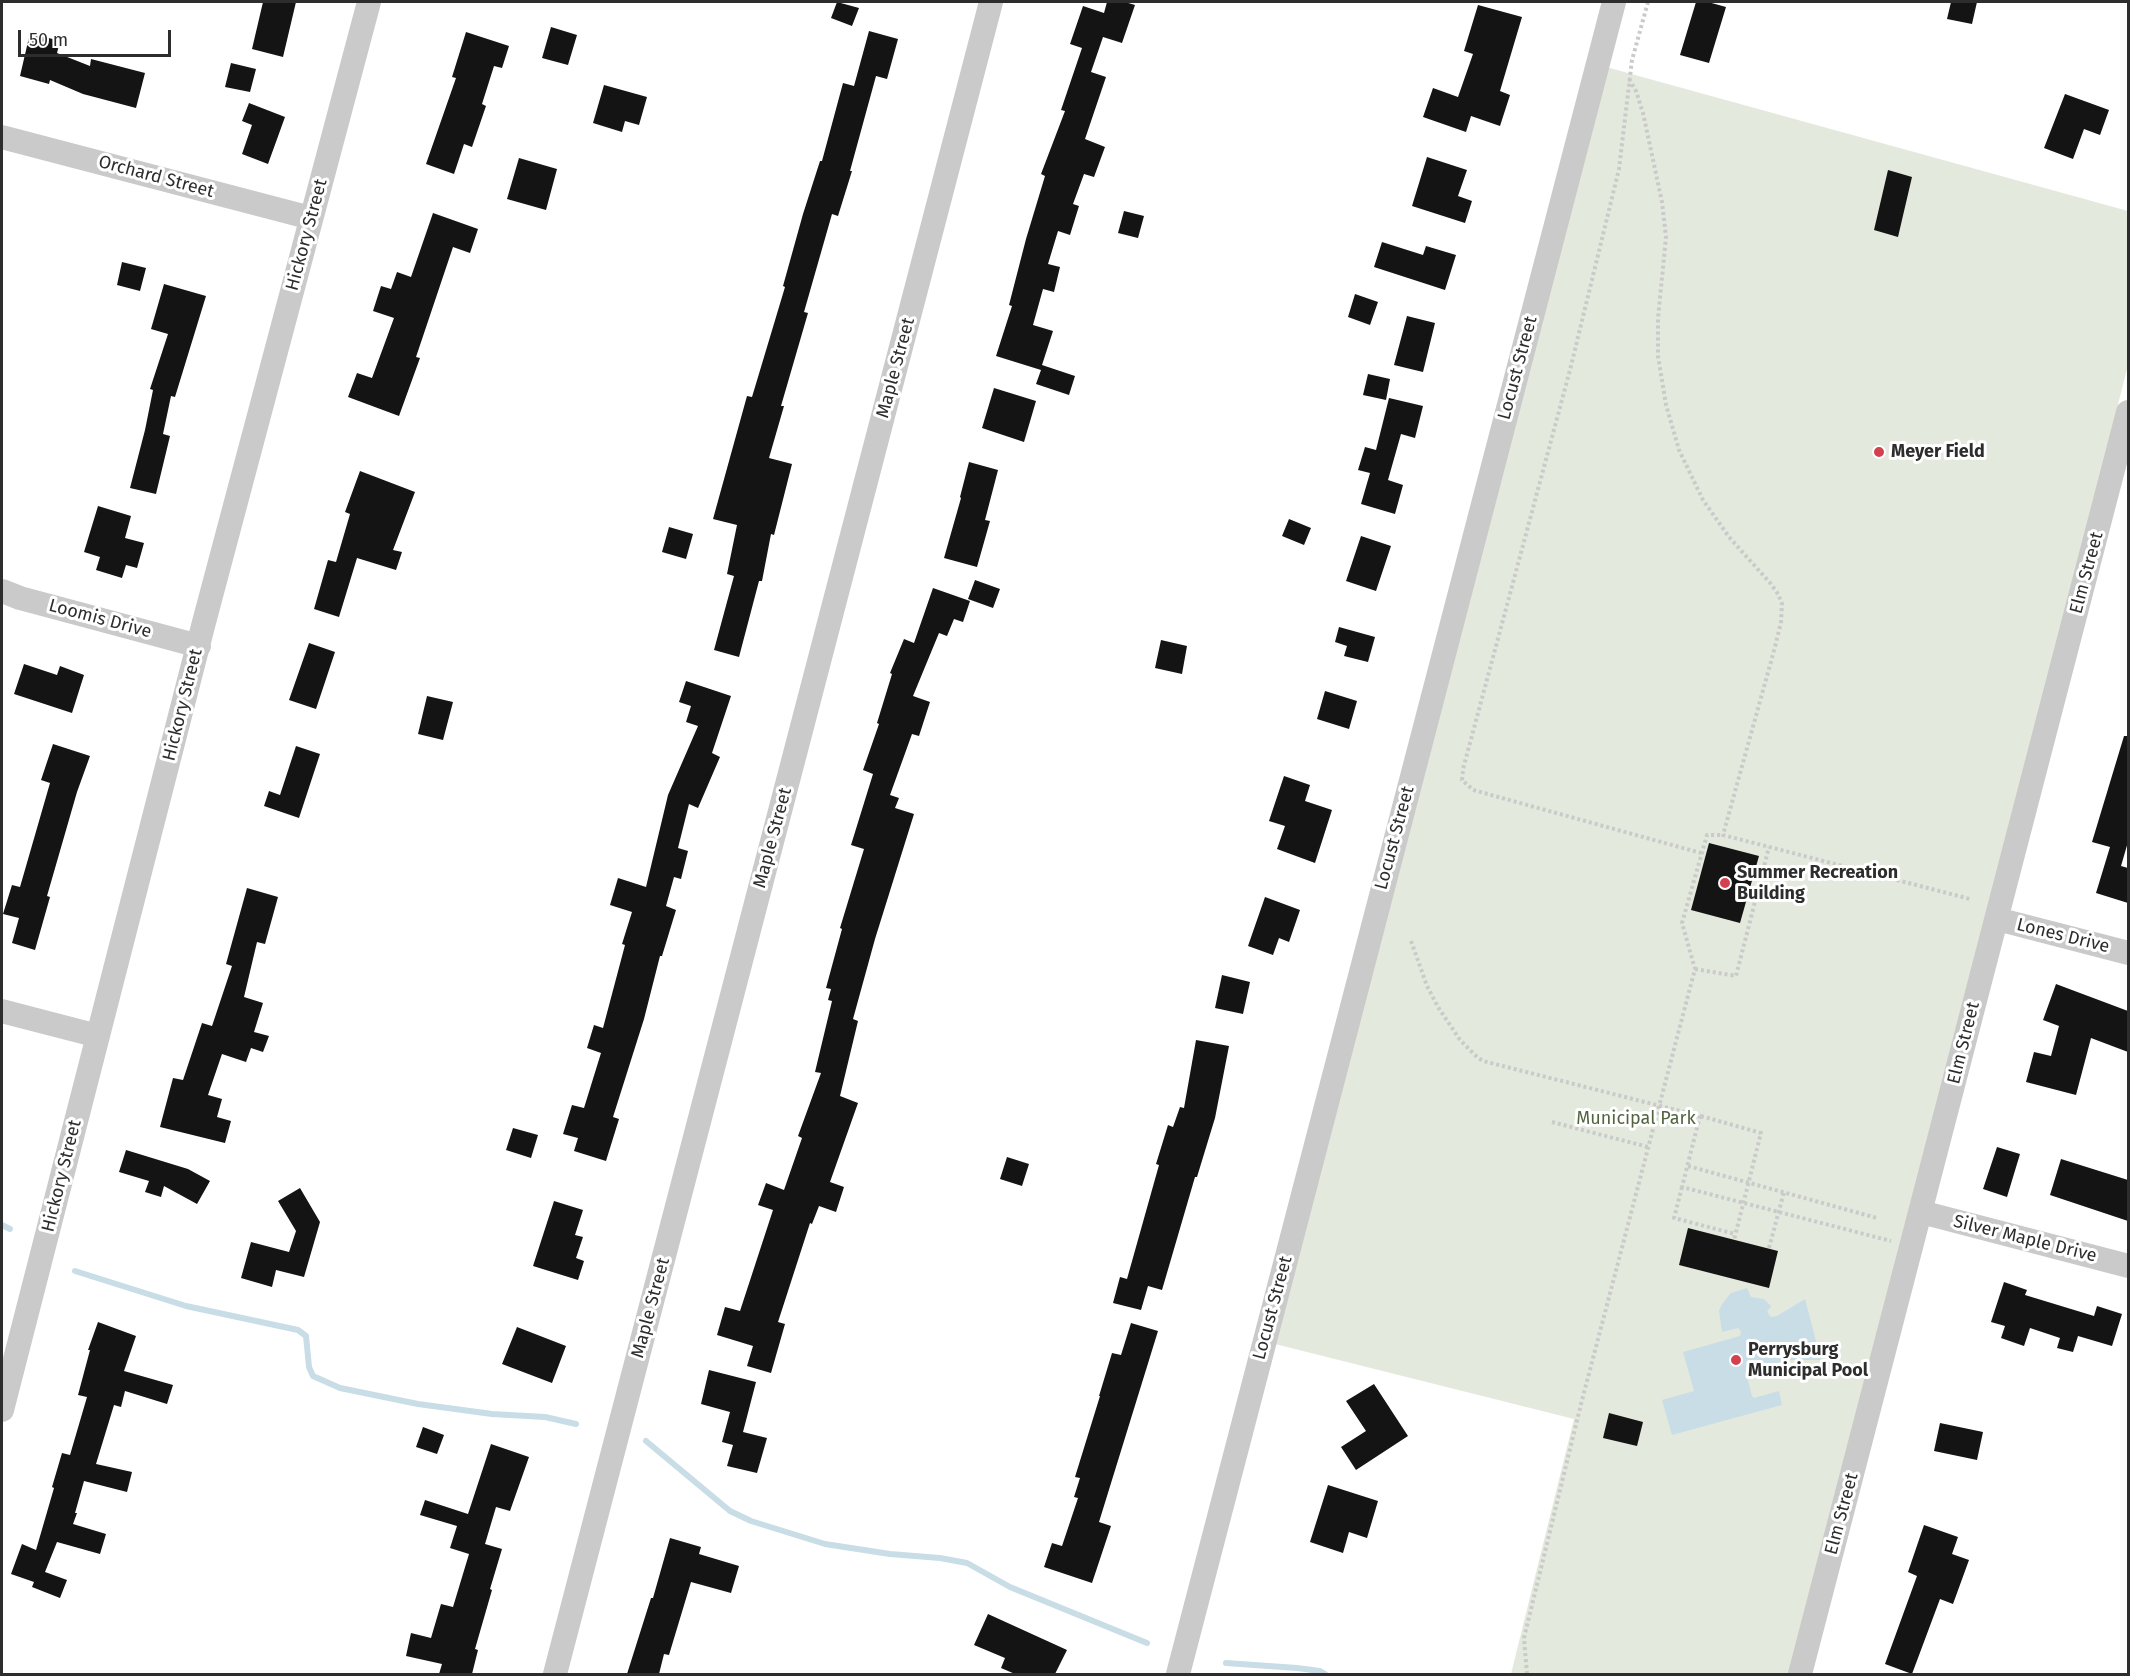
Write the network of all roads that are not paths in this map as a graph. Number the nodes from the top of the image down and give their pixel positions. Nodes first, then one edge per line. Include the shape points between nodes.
1 (369, 2) edge
2 (991, 2) edge
3 (1614, 2) edge
4 (2, 137) edge
5 (311, 218) junction
6 (2128, 412) edge
7 (2, 591) edge
8 (199, 646) junction
9 (1997, 919) junction
10 (2128, 953) edge
11 (2, 1011) edge
12 (98, 1036) junction
13 (1921, 1212) junction
14 (2128, 1266) edge
15 (2, 1410) edge
16 (555, 1674) edge
17 (1178, 1674) edge
18 (1800, 1674) edge

1 - 5 street, Hickory Street
2 - 16 street, Maple Street
3 - 17 street, Locust Street
4 - 5 street, Orchard Street
5 - 8 street, Hickory Street
6 - 9 street, Elm Street
7 - 8 street, Loomis Drive
8 - 12 street, Hickory Street
9 - 10 street, Lones Drive
9 - 13 street, Elm Street
11 - 12 street
12 - 15 street, Hickory Street
13 - 14 street, Silver Maple Drive
13 - 18 street, Elm Street

